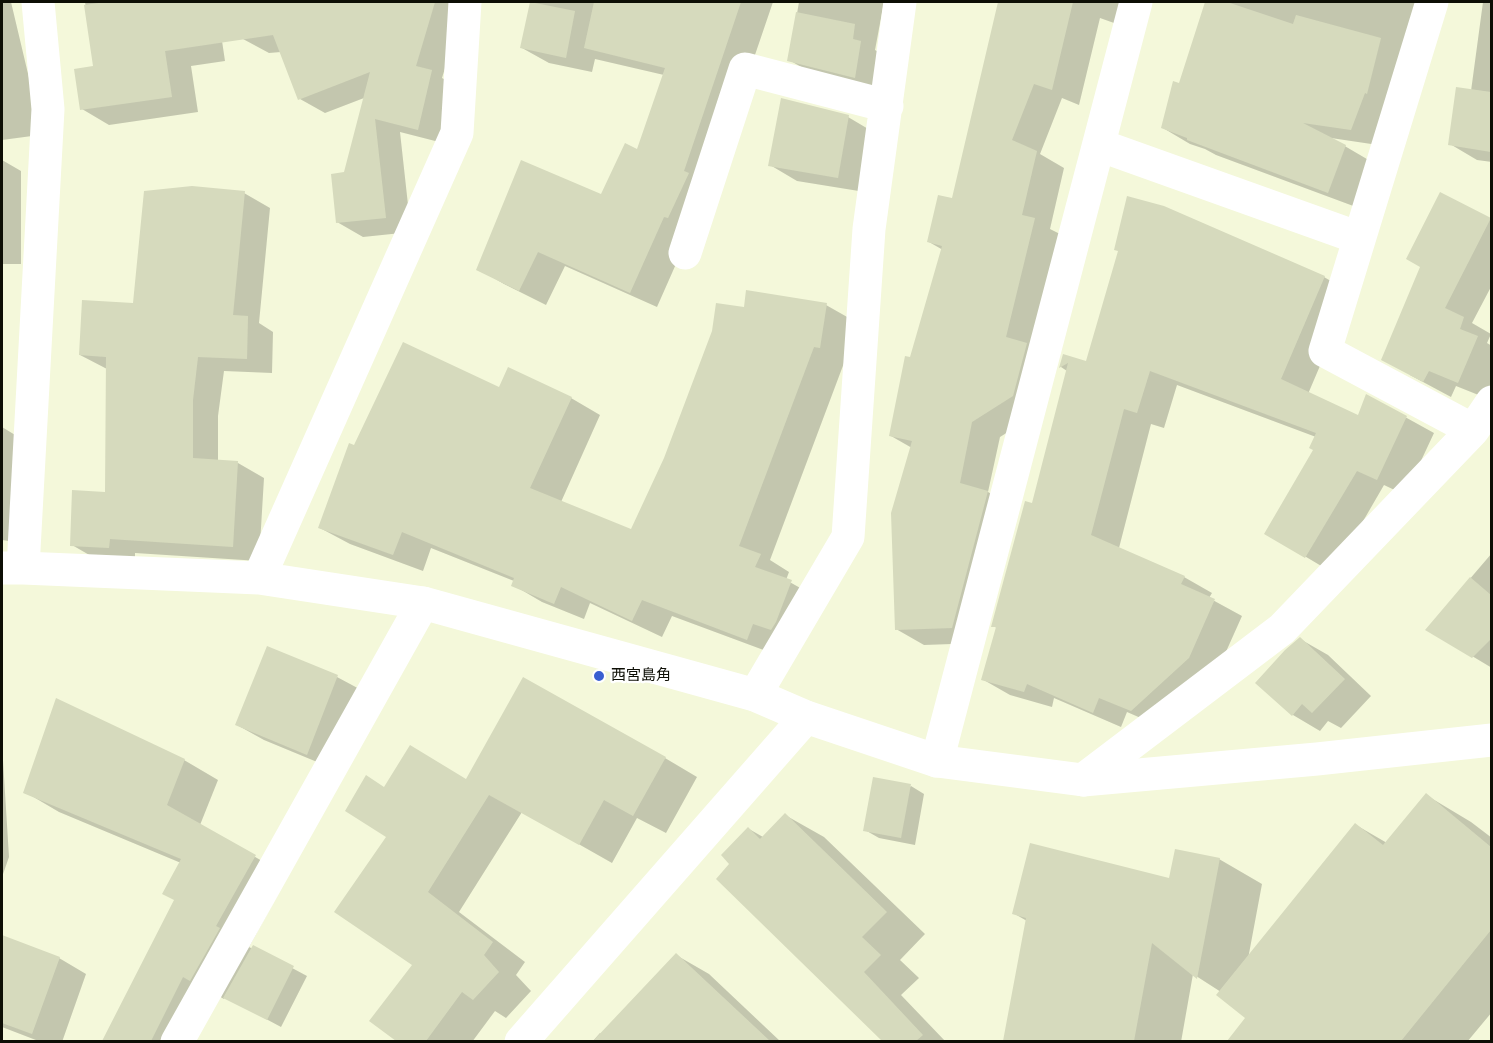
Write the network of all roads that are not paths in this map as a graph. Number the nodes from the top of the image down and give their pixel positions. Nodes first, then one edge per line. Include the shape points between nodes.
1 (38, 2) edge
2 (465, 2) edge
3 (900, 2) edge
4 (1136, 2) edge
5 (1432, 2) edge
6 (887, 106) junction
7 (1099, 145) junction
8 (1359, 237) junction
9 (685, 253) dead end
10 (1491, 402) edge
11 (1473, 430) junction
12 (12, 568) edge
13 (259, 579) junction
14 (423, 603) junction
15 (755, 695) junction
16 (806, 717) junction
17 (1491, 740) edge
18 (937, 761) junction
19 (1083, 780) junction
20 (177, 1041) edge
21 (520, 1041) edge

1 - 12 street via 48,109
2 - 13 street via 457,134
3 - 6 street
4 - 7 street
5 - 8 street
6 - 9 street via 744,69
6 - 15 street via 869,229 848,537
7 - 8 street
7 - 18 street
8 - 11 street via 1325,351
10 - 11 street
11 - 19 street via 1282,630
12 - 13 street
13 - 14 street
14 - 15 street
14 - 20 street
15 - 16 street
16 - 18 street
16 - 21 street
17 - 19 street
18 - 19 street

